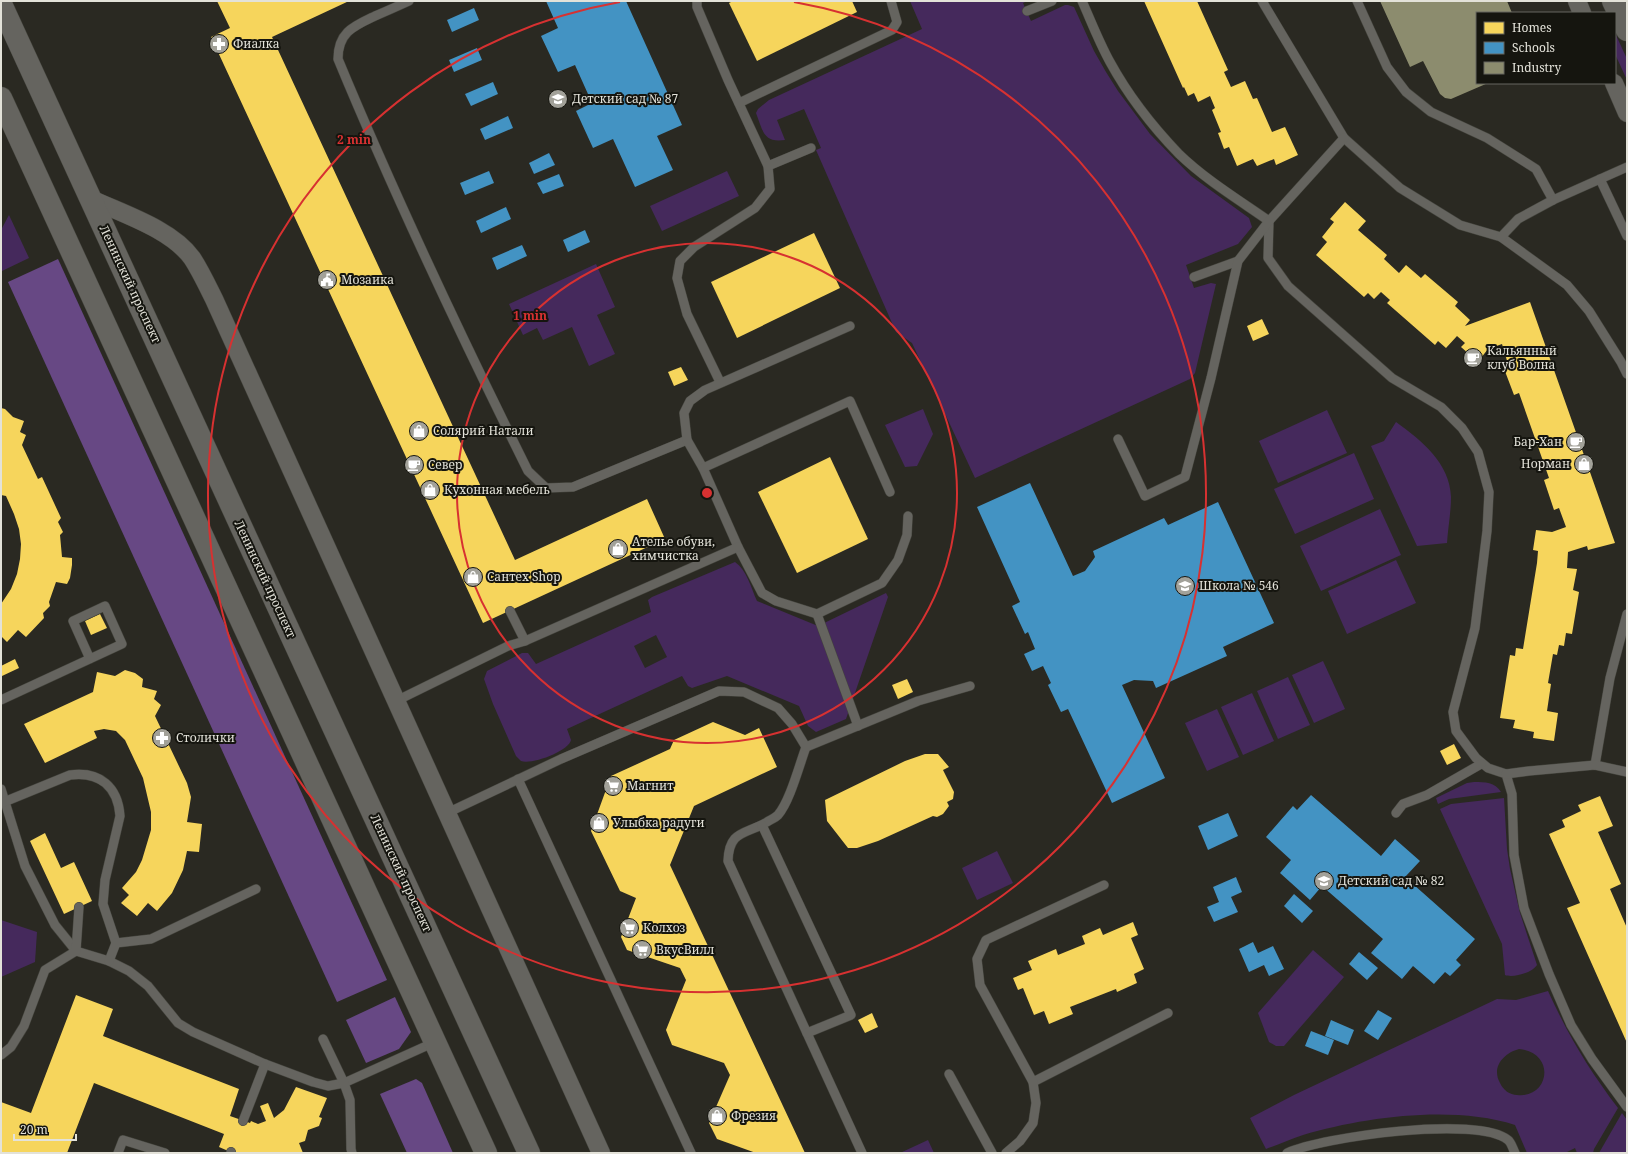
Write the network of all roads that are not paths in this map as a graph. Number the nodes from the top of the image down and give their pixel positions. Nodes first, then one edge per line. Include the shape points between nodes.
1 (409, 1) edge
2 (697, 1) edge
3 (892, 1) edge
4 (1052, 1) edge
5 (1082, 1) edge
6 (1262, 1) edge
7 (1357, 1) edge
8 (1577, 1) edge
9 (1614, 1) edge
10 (1, 4) edge
11 (1027, 11) dead end
12 (1582, 12) edge
13 (1627, 30) edge
14 (1614, 84) edge
15 (1, 98) edge
16 (740, 103) junction
17 (1627, 113) edge
18 (1344, 138) junction
19 (811, 148) dead end
20 (768, 166) junction
21 (1627, 167) edge
22 (1600, 178) junction
23 (91, 200) junction
24 (1552, 200) junction
25 (1269, 221) junction
26 (1627, 236) edge
27 (1501, 237) junction
28 (1238, 261) junction
29 (1194, 277) dead end
30 (850, 326) dead end
31 (1627, 374) edge
32 (720, 382) junction
33 (1118, 439) dead end
34 (686, 440) junction
35 (703, 468) junction
36 (890, 492) dead end
37 (908, 516) dead end
38 (738, 547) junction
39 (510, 611) dead end
40 (817, 614) junction
41 (1627, 614) edge
42 (525, 641) junction
43 (90, 658) junction
44 (970, 686) dead end
45 (1, 700) edge
46 (396, 701) junction
47 (858, 726) junction
48 (806, 747) junction
49 (1481, 764) junction
50 (1595, 765) junction
51 (1627, 772) edge
52 (1506, 774) junction
53 (518, 779) junction
54 (1, 789) edge
55 (4, 802) junction
56 (447, 813) junction
57 (1396, 813) dead end
58 (762, 825) junction
59 (1104, 885) dead end
60 (256, 889) dead end
61 (79, 906) dead end
62 (116, 943) junction
63 (76, 951) junction
64 (109, 961) junction
65 (1168, 1013) dead end
66 (808, 1034) junction
67 (323, 1039) dead end
68 (435, 1042) junction
69 (1, 1055) edge
70 (264, 1064) junction
71 (949, 1074) dead end
72 (1032, 1082) junction
73 (344, 1083) junction
74 (1627, 1107) edge
75 (243, 1121) dead end
76 (352, 1151) edge
77 (118, 1153) edge
78 (165, 1153) edge
79 (486, 1153) edge
80 (529, 1153) edge
81 (601, 1153) edge
82 (691, 1153) edge
83 (862, 1153) edge
84 (992, 1153) edge
85 (1006, 1153) edge
86 (1287, 1153) edge
87 (1515, 1153) edge

1 - 34 lane via 356,25 347,32 341,40 338,59 436,282 528,471 546,488 573,487
2 - 16 lane via 728,80
3 - 16 lane via 897,22 892,30
4 - 11 lane
5 - 25 lane via 1110,61 1130,94 1154,125 1180,154
6 - 18 lane
7 - 24 lane via 1387,67 1406,92 1432,112 1487,138 1536,169
8 - 12 street
9 - 13 main road
10 - 23 main road, Ленинский проспект
14 - 17 street
15 - 68 main road
16 - 20 lane
18 - 25 lane
18 - 27 lane via 1400,188 1460,225
19 - 20 lane
20 - 32 lane via 770,189 755,208 694,247 680,261 677,278 687,314
21 - 22 lane
22 - 24 lane
22 - 26 lane
23 - 46 street via 171,237 191,257 214,299
23 - 80 main road, Ленинский проспект
24 - 27 lane via 1518,219
25 - 28 lane
25 - 49 lane via 1268,258 1288,286 1392,378 1441,407 1462,428 1478,452 1490,492 1487,531 1475,626 1454,712 1456,731
27 - 31 lane via 1567,285 1589,310
28 - 29 lane
28 - 33 lane via 1185,477 1145,496
30 - 32 lane
32 - 34 lane via 690,401 684,413
34 - 35 lane
35 - 36 lane via 850,401
35 - 38 lane
37 - 40 lane via 907,535 898,560 882,583
38 - 40 lane via 762,593 776,601
38 - 42 lane
39 - 42 lane
40 - 47 lane
41 - 50 lane via 1610,678
42 - 46 lane via 508,646
43 - 43 lane via 122,644 105,606 73,621
43 - 45 lane
44 - 47 lane via 918,700
46 - 56 street
47 - 48 lane
48 - 53 lane via 792,724 778,708 744,692 719,691
48 - 58 lane via 786,801 777,816
49 - 52 lane
49 - 57 lane via 1428,795 1403,804
50 - 51 lane
50 - 52 lane
52 - 74 lane via 1512,794 1514,855 1524,908 1571,1025
53 - 56 lane
53 - 82 lane
54 - 55 lane
55 - 62 lane via 70,775 81,773 92,775 110,787 116,796 120,816 103,904
55 - 63 lane via 25,866 55,925
56 - 81 street
58 - 66 lane via 733,838 728,849 728,861
58 - 66 lane via 851,1015
59 - 72 lane via 986,940 976,959 980,985
60 - 62 lane via 151,939
61 - 63 lane
62 - 64 lane
63 - 64 lane
63 - 69 lane via 45,970 24,1026 11,1047
64 - 70 lane via 129,971 148,986 178,1023
65 - 72 lane
66 - 83 lane
67 - 73 lane
68 - 73 lane
68 - 79 main road
70 - 73 lane via 328,1086
70 - 75 lane
71 - 84 lane
72 - 85 lane via 1036,1103 1033,1123 1020,1141
73 - 76 lane via 350,1100
77 - 78 lane via 123,1140
86 - 87 lane via 1346,1138 1402,1130 1458,1130 1494,1132 1509,1140

